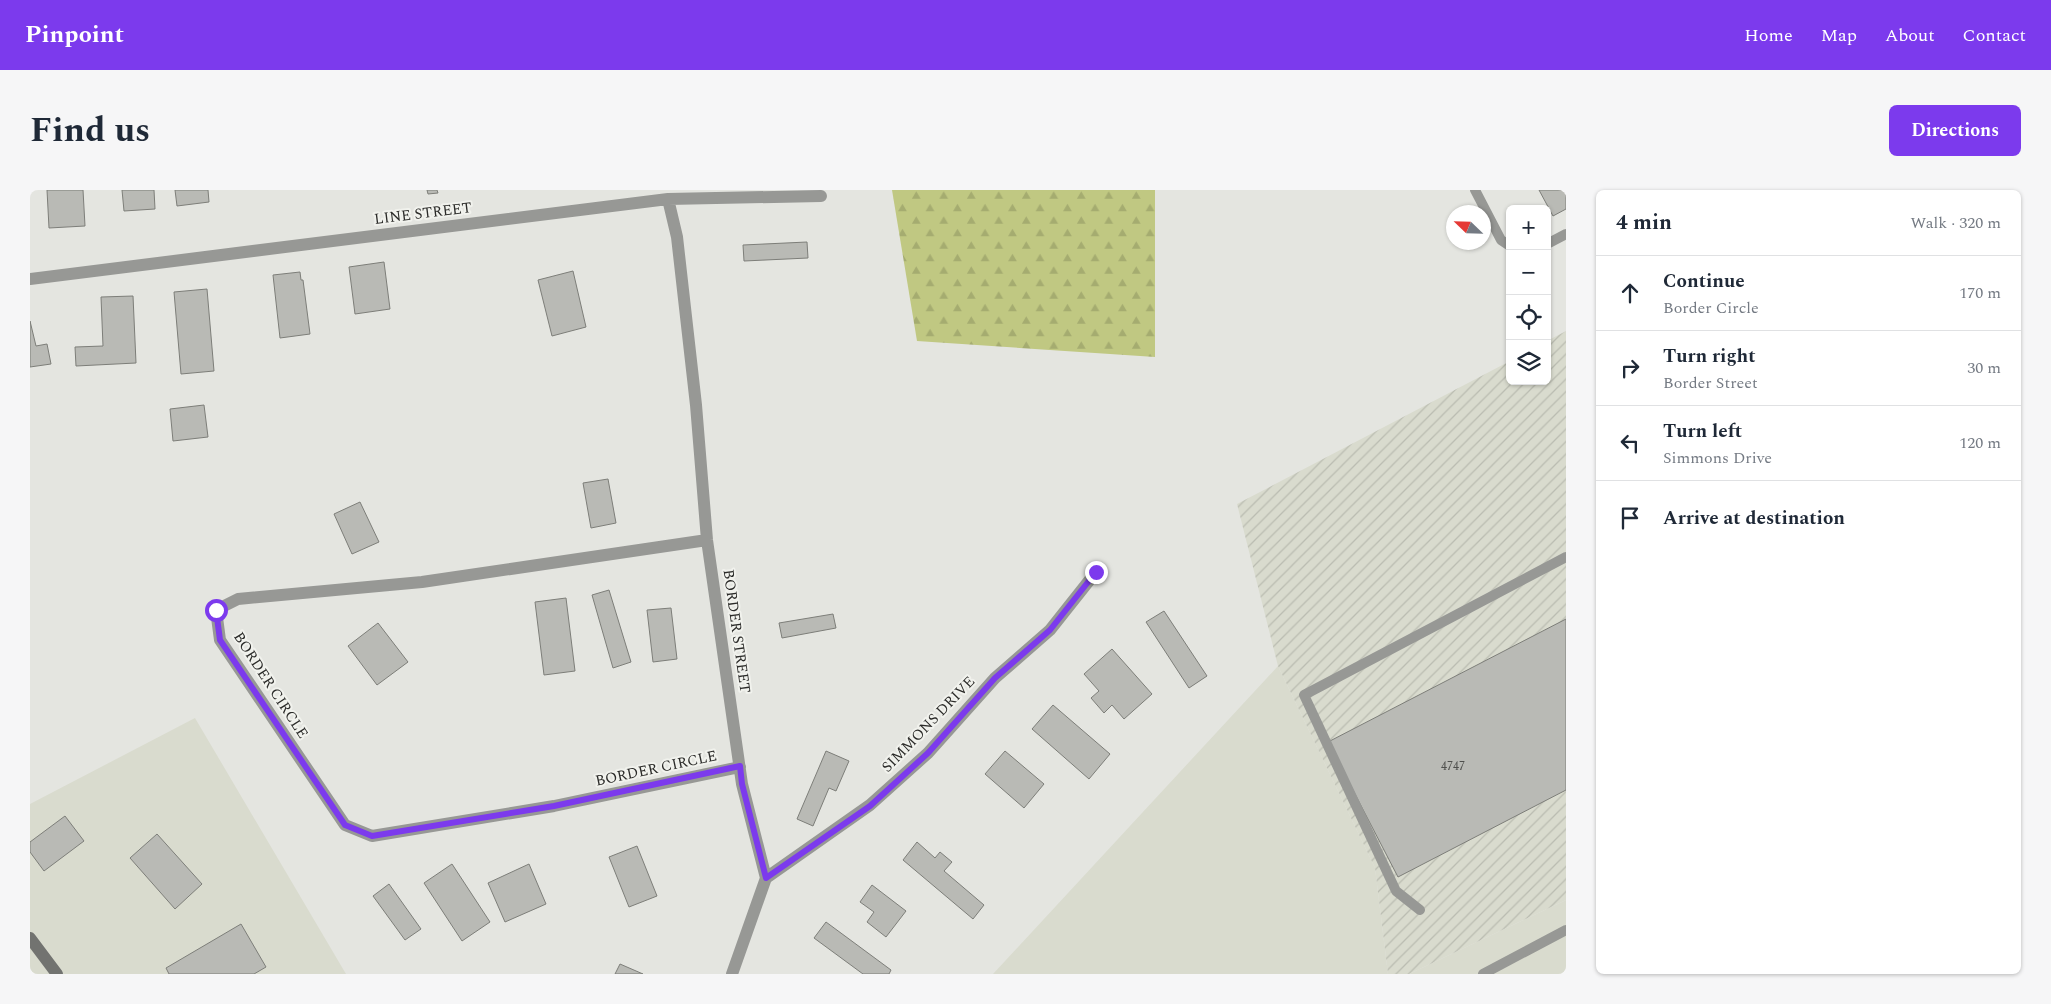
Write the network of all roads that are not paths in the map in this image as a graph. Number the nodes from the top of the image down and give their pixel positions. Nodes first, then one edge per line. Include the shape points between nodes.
1 (1475, 190) edge
2 (821, 196) dead end
3 (668, 199) junction
4 (1566, 234) edge
5 (1551, 242) edge
6 (1506, 243) edge
7 (30, 279) edge
8 (707, 540) junction
9 (1566, 557) edge
10 (1096, 572) dead end
11 (740, 766) junction
12 (766, 878) junction
13 (1420, 910) dead end
14 (1566, 930) edge
15 (30, 938) edge
16 (57, 974) edge
17 (732, 974) edge
18 (1483, 974) edge

1 - 6 lane via 1501,240
2 - 3 street, LINE STREET
3 - 7 street, LINE STREET
3 - 8 street, BORDER STREET via 677,237
4 - 5 lane
8 - 11 street, BORDER STREET
8 - 11 street, BORDER CIRCLE via 422,582 238,599 216,610 220,640 345,825 372,836 554,806
9 - 13 lane via 1304,695 1396,890
10 - 12 street, SIMMONS DRIVE via 1050,630 995,678 928,753 870,806
11 - 12 street, BORDER STREET
12 - 17 street
14 - 18 lane
15 - 16 street

